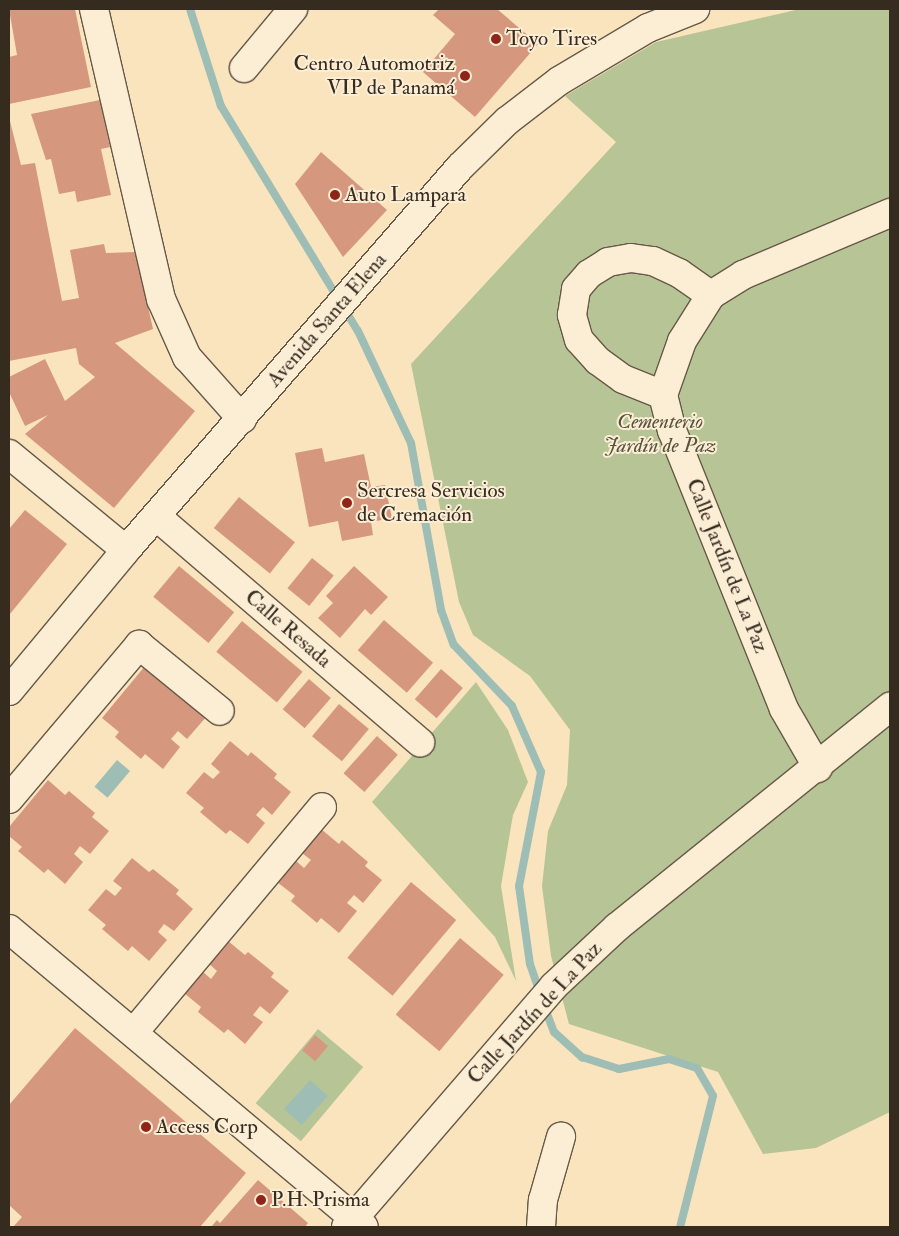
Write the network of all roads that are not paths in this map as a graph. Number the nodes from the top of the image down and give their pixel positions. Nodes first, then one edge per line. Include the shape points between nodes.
1 (94, 9) edge
2 (293, 9) edge
3 (695, 9) edge
4 (244, 68) dead end
5 (890, 213) edge
6 (711, 295) junction
7 (663, 395) junction
8 (242, 419) junction
9 (9, 454) edge
10 (156, 516) junction
11 (126, 550) junction
12 (9, 691) edge
13 (890, 707) edge
14 (220, 711) dead end
15 (420, 742) dead end
16 (818, 768) junction
17 (9, 799) edge
18 (322, 808) dead end
19 (9, 929) edge
20 (134, 1032) junction
21 (561, 1137) dead end
22 (355, 1224) edge
23 (541, 1227) edge

1 - 8 street via 161,299 187,357
2 - 4 street
3 - 8 street, Avenida Santa Elena via 648,28 624,42 559,81 507,121 460,167
5 - 6 street via 743,275
6 - 7 street via 682,341
6 - 7 street via 679,273 653,261 631,258 608,262 589,274 576,289 572,315 578,340 598,361 624,379
7 - 16 street, Calle Jardín de La Paz via 672,431 784,709
8 - 10 street, Avenida Santa Elena
9 - 11 street
10 - 11 street, Avenida Santa Elena
10 - 15 street, Calle Resada
11 - 12 street, Avenida Santa Elena
13 - 16 street, Calle Jardín de La Paz
14 - 17 street via 139,645
16 - 22 street, Calle Jardín de La Paz via 618,926 554,986
18 - 20 street
19 - 20 street
20 - 22 street
21 - 23 street via 543,1200

